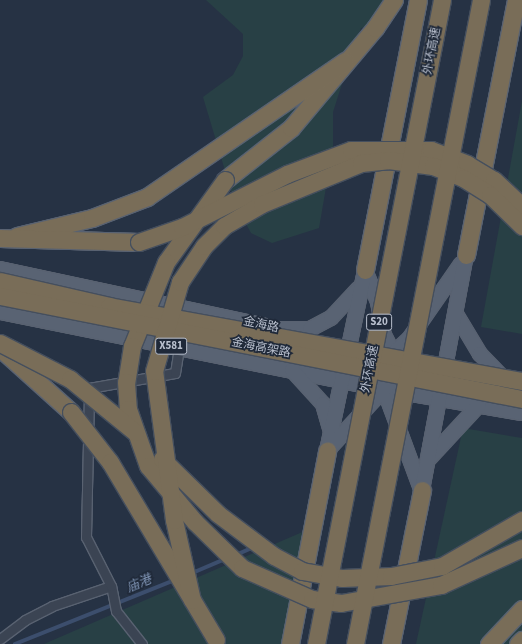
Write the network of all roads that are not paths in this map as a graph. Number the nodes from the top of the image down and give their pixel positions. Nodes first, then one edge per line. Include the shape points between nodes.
1 (394, 0) edge
2 (418, 0) edge
3 (442, 0) edge
4 (481, 0) edge
5 (516, 0) edge
6 (345, 61) junction
7 (522, 206) edge
8 (522, 226) edge
9 (17, 236) junction
10 (0, 238) edge
11 (466, 255) junction
12 (0, 269) edge
13 (365, 270) junction
14 (0, 281) edge
15 (359, 287) junction
16 (0, 296) edge
17 (0, 312) edge
18 (456, 314) junction
19 (276, 329) junction
20 (0, 343) edge
21 (352, 343) junction
22 (179, 347) junction
23 (0, 348) edge
24 (393, 351) junction
25 (430, 360) junction
26 (447, 362) junction
27 (378, 368) junction
28 (291, 369) junction
29 (403, 373) junction
30 (500, 375) junction
31 (522, 378) edge
32 (346, 380) junction
33 (522, 381) edge
34 (383, 389) junction
35 (420, 395) junction
36 (440, 397) junction
37 (522, 399) edge
38 (479, 405) junction
39 (522, 413) edge
40 (331, 432) junction
41 (327, 451) junction
42 (427, 461) junction
43 (422, 490) junction
44 (522, 520) edge
45 (522, 548) edge
46 (111, 586) junction
47 (192, 600) junction
48 (522, 610) edge
49 (0, 639) edge
50 (522, 640) edge
51 (217, 642) edge
52 (490, 642) edge
53 (142, 644) edge
54 (290, 644) edge
55 (316, 644) edge
56 (355, 644) edge
57 (391, 644) edge
58 (518, 644) edge

1 - 6 highway via 375,28
2 - 13 highway
3 - 55 highway, 外环高速 / S20, bridge
4 - 56 highway, bridge
5 - 11 highway
6 - 9 highway via 147,197 92,218
6 - 45 highway, bridge via 291,128 225,180 166,262 132,346 126,382 128,409 148,466 195,522 242,568 312,599 341,603 440,585
7 - 9 highway, bridge via 480,172 431,150 351,150 287,174 182,227 140,242
8 - 47 highway, bridge via 490,195 463,178 433,166 388,160 361,163 262,204 224,226 204,246 180,282 154,371 172,505
9 - 10 highway
11 - 18 main road
11 - 24 main road via 409,339
12 - 19 main road, 金海路
13 - 15 main road
13 - 24 main road via 378,302 384,335
14 - 33 highway, 金海高架路, bridge via 109,306
15 - 19 main road via 331,318 310,329
15 - 21 main road
16 - 37 highway, 金海高架路, bridge
17 - 22 main road, X581
18 - 26 main road
18 - 30 main road via 480,354
19 - 21 main road, 金海路
20 - 44 highway, bridge via 70,379 95,396 218,514 274,556 302,571 342,578 391,576 442,566
21 - 24 main road, 金海路
21 - 27 main road
21 - 32 main road
22 - 28 main road, X581
22 - 46 street via 175,374 89,388 86,537
23 - 47 highway, bridge via 71,412 110,462
24 - 25 main road, 金海路
24 - 27 main road
24 - 29 main road
25 - 26 main road, 金海路
25 - 29 main road
26 - 30 main road, 金海路
26 - 36 main road
27 - 32 main road
27 - 34 main road
28 - 32 main road, X581
28 - 40 main road via 323,404
29 - 34 main road
29 - 35 main road
30 - 31 main road, 金海路
32 - 34 main road, X581
32 - 40 main road
34 - 35 main road, X581
34 - 41 main road
34 - 43 main road
35 - 36 main road, X581
36 - 38 main road, X581
36 - 42 main road
38 - 39 main road, X581
38 - 42 main road
40 - 41 main road
41 - 54 highway
42 - 43 main road
43 - 57 highway
46 - 49 street via 52,606 25,620
46 - 53 street via 111,599 116,611
47 - 51 highway, bridge
48 - 52 highway
50 - 58 highway

